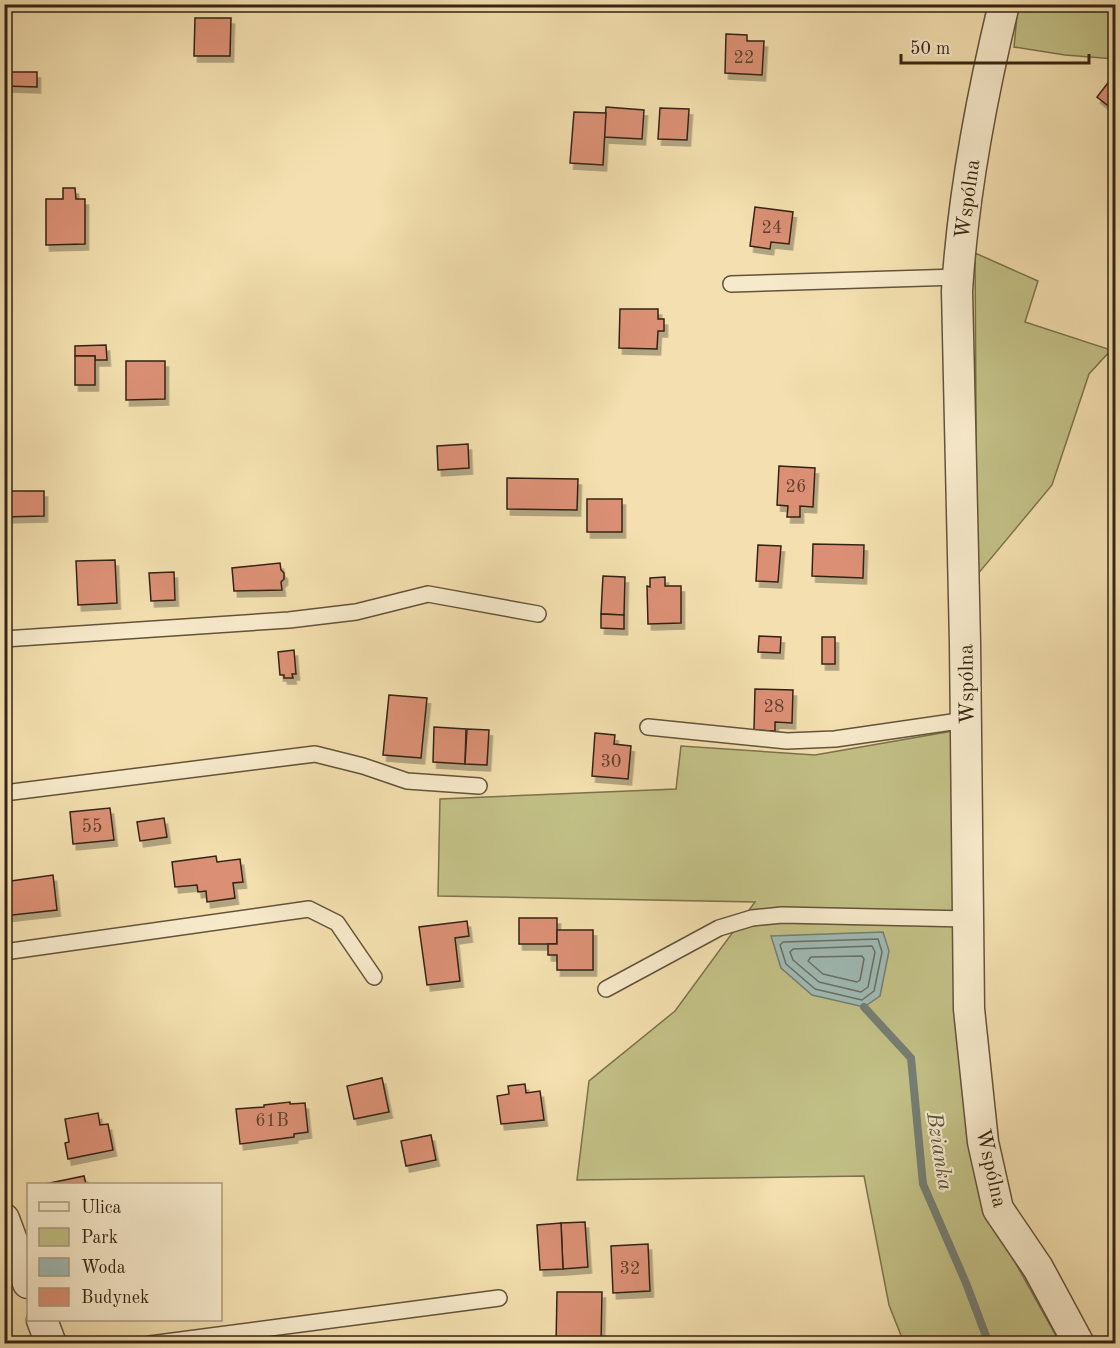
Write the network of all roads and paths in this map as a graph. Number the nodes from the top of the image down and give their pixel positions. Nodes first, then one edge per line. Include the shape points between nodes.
1 (1004, 4) edge
2 (958, 276) junction
3 (731, 284) dead end
4 (538, 614) dead end
5 (4, 639) edge
6 (966, 720) junction
7 (648, 726) dead end
8 (479, 786) dead end
9 (4, 793) edge
10 (968, 919) junction
11 (4, 951) edge
12 (374, 976) dead end
13 (606, 989) dead end
14 (4, 1219) edge
15 (27, 1280) edge
16 (499, 1298) dead end
17 (42, 1321) edge
18 (51, 1344) edge
19 (150, 1344) edge
20 (1079, 1344) edge

1 - 2 street, Wspólna via 982,94
2 - 3 lane
2 - 6 street, Wspólna
4 - 5 lane via 428,594 356,612 289,620
6 - 7 lane via 835,739 787,741
6 - 10 street, Wspólna
8 - 9 lane via 407,781 315,754
10 - 13 lane via 782,915 752,918 719,928
10 - 20 street, Wspólna via 969,1009 983,1142 998,1209 1038,1268
11 - 12 lane via 309,909 337,923
14 - 15 street
16 - 19 lane
17 - 18 street

